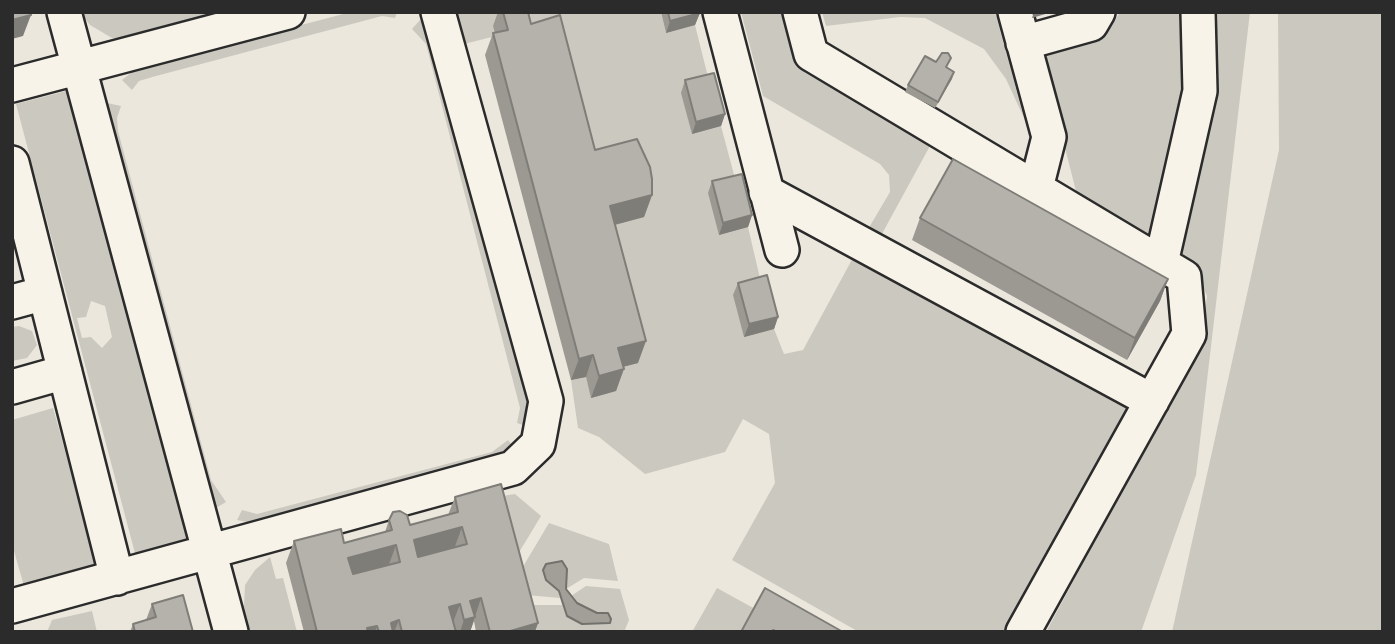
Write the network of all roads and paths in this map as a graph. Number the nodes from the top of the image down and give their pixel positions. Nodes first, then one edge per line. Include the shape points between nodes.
1 (64, 12) edge
2 (288, 12) edge
3 (438, 12) edge
4 (720, 12) edge
5 (800, 12) edge
6 (1098, 12) edge
7 (1198, 12) edge
8 (1019, 27) edge
9 (79, 68) junction
10 (12, 85) edge
11 (12, 163) edge
12 (1036, 188) junction
13 (766, 192) junction
14 (782, 250) dead end
15 (1161, 263) junction
16 (45, 293) junction
17 (12, 302) edge
18 (65, 372) junction
19 (12, 387) edge
20 (1152, 401) junction
21 (210, 553) junction
22 (117, 578) junction
23 (12, 607) edge
24 (19, 632) edge
25 (231, 632) edge
26 (1023, 632) edge

1 - 9 lane
2 - 9 lane
3 - 21 lane via 546,401 538,444 513,468
4 - 13 lane
5 - 12 lane via 811,54
6 - 8 lane via 1091,24
7 - 15 lane via 1200,90
8 - 12 lane via 1049,137
9 - 10 lane
9 - 21 lane
11 - 16 lane
12 - 15 lane
13 - 14 lane
13 - 20 lane
15 - 20 lane via 1184,277 1189,334
16 - 17 lane
16 - 18 lane
18 - 19 lane
18 - 22 lane
20 - 26 lane
21 - 22 lane
21 - 25 lane
22 - 23 lane
23 - 24 lane

